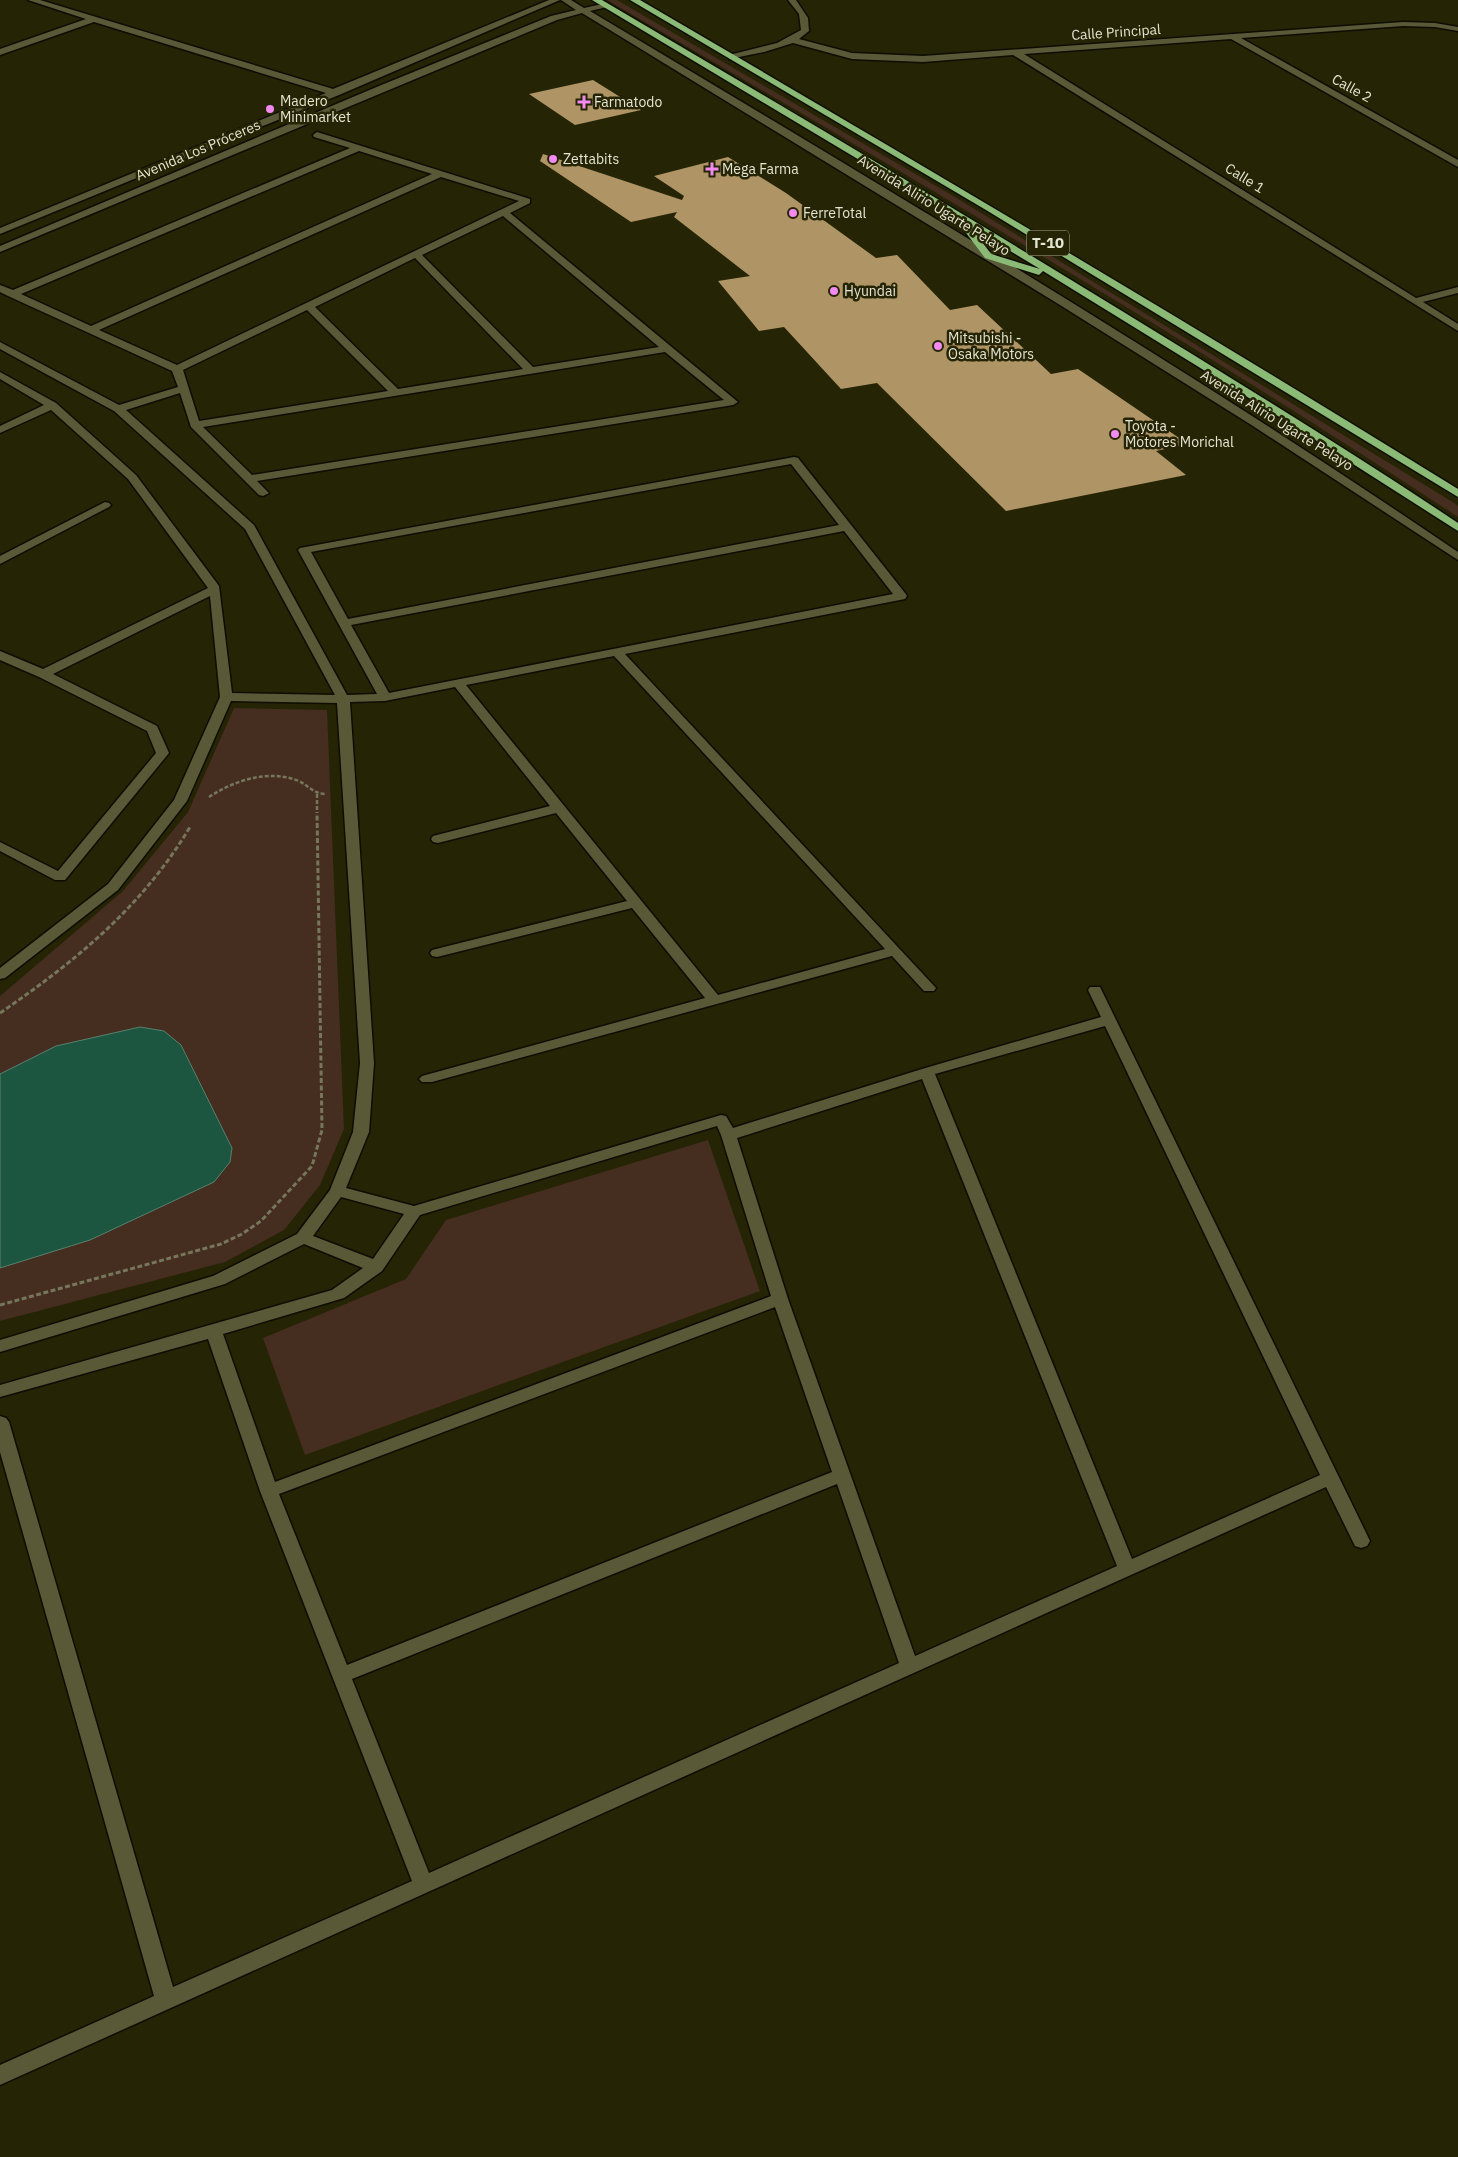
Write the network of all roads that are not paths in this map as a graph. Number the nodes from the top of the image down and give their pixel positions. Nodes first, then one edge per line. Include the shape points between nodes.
1 (32, 0) edge
2 (556, 0) edge
3 (565, 0) edge
4 (634, 0) edge
5 (792, 0) edge
6 (600, 2) edge
7 (583, 10) junction
8 (94, 19) junction
9 (1458, 29) edge
10 (1232, 37) junction
11 (792, 40) junction
12 (444, 46) junction
13 (0, 52) edge
14 (468, 53) junction
15 (1016, 53) junction
16 (732, 57) junction
17 (332, 91) junction
18 (356, 98) junction
19 (317, 135) dead end
20 (358, 148) junction
21 (1458, 164) edge
22 (440, 174) junction
23 (504, 212) junction
24 (958, 215) junction
25 (0, 231) edge
26 (0, 250) edge
27 (416, 254) junction
28 (988, 256) junction
29 (1062, 279) junction
30 (0, 288) edge
31 (1458, 290) edge
32 (12, 294) junction
33 (1415, 301) junction
34 (308, 306) junction
35 (1458, 328) edge
36 (90, 330) junction
37 (0, 345) edge
38 (667, 350) junction
39 (176, 369) junction
40 (530, 371) junction
41 (0, 375) edge
42 (183, 388) junction
43 (396, 393) junction
44 (52, 405) junction
45 (118, 409) junction
46 (0, 415) edge
47 (18, 422) junction
48 (195, 425) junction
49 (0, 430) edge
50 (250, 479) junction
51 (263, 492) dead end
52 (1458, 494) edge
53 (105, 505) dead end
54 (846, 527) junction
55 (1458, 528) edge
56 (1458, 557) edge
57 (0, 561) edge
58 (215, 589) junction
59 (344, 623) junction
60 (617, 652) junction
61 (0, 655) edge
62 (43, 674) junction
63 (458, 683) junction
64 (226, 697) junction
65 (386, 697) junction
66 (343, 699) junction
67 (559, 808) junction
68 (438, 839) dead end
69 (0, 846) edge
70 (635, 903) junction
71 (894, 951) junction
72 (437, 953) dead end
73 (0, 975) edge
74 (929, 988) dead end
75 (1095, 990) dead end
76 (714, 1000) junction
77 (1108, 1020) junction
78 (927, 1072) junction
79 (427, 1078) dead end
80 (729, 1135) junction
81 (337, 1191) junction
82 (414, 1211) junction
83 (303, 1238) junction
84 (376, 1267) junction
85 (780, 1300) junction
86 (214, 1331) junction
87 (0, 1346) edge
88 (0, 1391) edge
89 (0, 1422) edge
90 (842, 1475) junction
91 (1330, 1478) junction
92 (269, 1491) junction
93 (1361, 1541) dead end
94 (1126, 1569) junction
95 (910, 1667) junction
96 (341, 1675) junction
97 (424, 1885) junction
98 (166, 2000) junction
99 (0, 2075) edge

1 - 8 street
2 - 12 street, Avenida Los Próceres
3 - 7 street, Avenida Alirio Ugarte Pelayo
4 - 16 highway, Avenida Alirio Ugarte Pelayo / T-10
5 - 11 street via 802,12 807,26
6 - 7 street, Avenida Los Próceres
6 - 24 highway, Avenida Alirio Ugarte Pelayo / T-10
7 - 14 street, Avenida Los Próceres via 554,18
7 - 28 street, Avenida Alirio Ugarte Pelayo
8 - 13 street
8 - 17 street
9 - 10 street, Calle Principal via 1403,24
10 - 15 street, Calle Principal
10 - 21 street, Calle 2
11 - 15 street, Calle Principal via 835,52 875,58 923,60
11 - 16 street
12 - 14 street
12 - 17 street, Avenida Los Próceres
14 - 18 street, Avenida Los Próceres
15 - 33 street, Calle 1
16 - 52 highway, Avenida Alirio Ugarte Pelayo / T-10 via 1141,298
17 - 18 street
17 - 25 street, Avenida Los Próceres
18 - 26 street, Avenida Los Próceres
19 - 20 street
20 - 22 street
20 - 32 street
22 - 23 street via 526,201
22 - 36 street
23 - 27 street
23 - 38 street
24 - 28 highway
24 - 29 highway, Avenida Alirio Ugarte Pelayo / T-10
27 - 34 street
27 - 40 street
28 - 29 highway
28 - 56 street, Avenida Alirio Ugarte Pelayo via 1360,490
29 - 55 highway, Avenida Alirio Ugarte Pelayo / T-10
30 - 32 street
31 - 33 street
32 - 36 street
33 - 35 street, Calle 1
34 - 39 street
34 - 43 street
36 - 39 street
37 - 45 street
38 - 40 street
38 - 50 street via 733,402
39 - 42 street
40 - 43 street
41 - 44 street
42 - 45 street
42 - 48 street
43 - 48 street
44 - 47 street
44 - 58 street via 132,477
45 - 66 street via 250,527
46 - 47 street
47 - 49 street
48 - 50 street
50 - 51 street
53 - 57 street
54 - 59 street
54 - 59 street via 794,460 304,550
54 - 60 street via 901,596
58 - 62 street
58 - 64 street
59 - 65 street
60 - 63 street
60 - 71 street
61 - 62 street
62 - 69 street via 152,729 163,753 60,877
63 - 65 street
63 - 67 street
64 - 66 street
64 - 73 street via 180,801 113,887
65 - 66 street
66 - 81 street via 367,1063 361,1132
67 - 68 street
67 - 70 street
70 - 72 street
70 - 76 street
71 - 74 street
71 - 76 street
75 - 77 street
76 - 79 street
77 - 78 street
77 - 91 street
78 - 80 street
78 - 94 street
80 - 82 street via 721,1120
80 - 85 street
81 - 82 street
81 - 83 street
82 - 84 street
83 - 84 street
83 - 87 street via 219,1280
84 - 86 street via 338,1294
85 - 90 street
85 - 92 street
86 - 88 street
86 - 92 street
89 - 98 street
90 - 95 street
90 - 96 street
91 - 93 street
91 - 94 street
92 - 96 street
94 - 95 street
95 - 97 street
96 - 97 street
97 - 98 street
98 - 99 street

